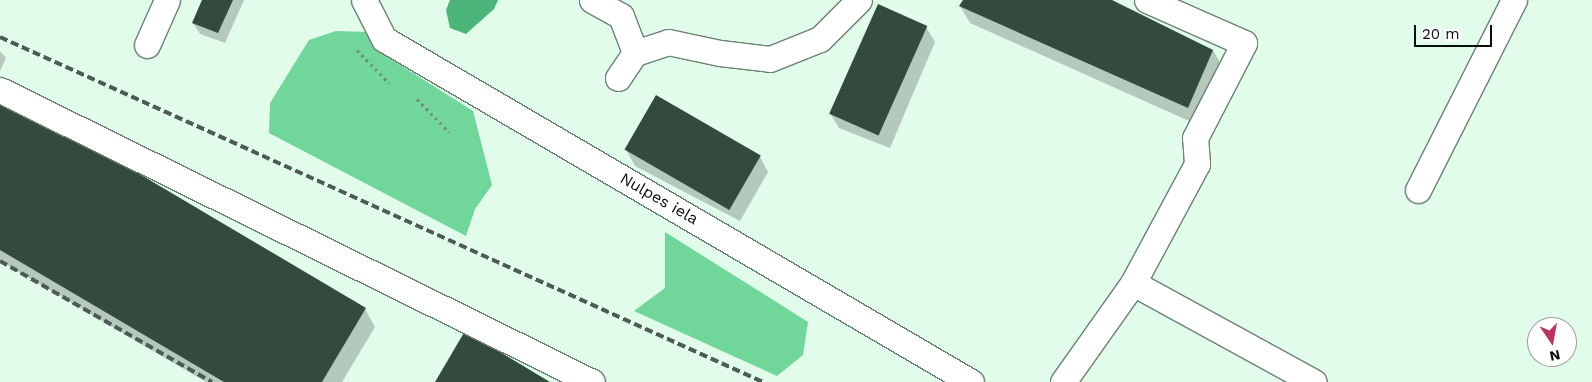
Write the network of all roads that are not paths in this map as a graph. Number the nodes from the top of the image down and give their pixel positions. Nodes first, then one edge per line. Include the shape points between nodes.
1 (167, 0) edge
2 (364, 0) edge
3 (592, 0) edge
4 (859, 0) edge
5 (1147, 0) edge
6 (1514, 0) edge
7 (146, 45) dead end
8 (634, 53) junction
9 (618, 78) dead end
10 (0, 90) edge
11 (1418, 190) dead end
12 (1132, 282) junction
13 (592, 382) edge
14 (971, 382) edge
15 (1063, 382) edge
16 (1314, 382) edge

1 - 7 street
2 - 14 street, Nulpes iela via 384,39
3 - 8 street via 621,16
4 - 8 street via 820,39 770,59 720,54 668,42
5 - 12 street via 1244,43 1195,138 1197,164
6 - 11 street
8 - 9 street
10 - 13 street
12 - 15 street
12 - 16 street

